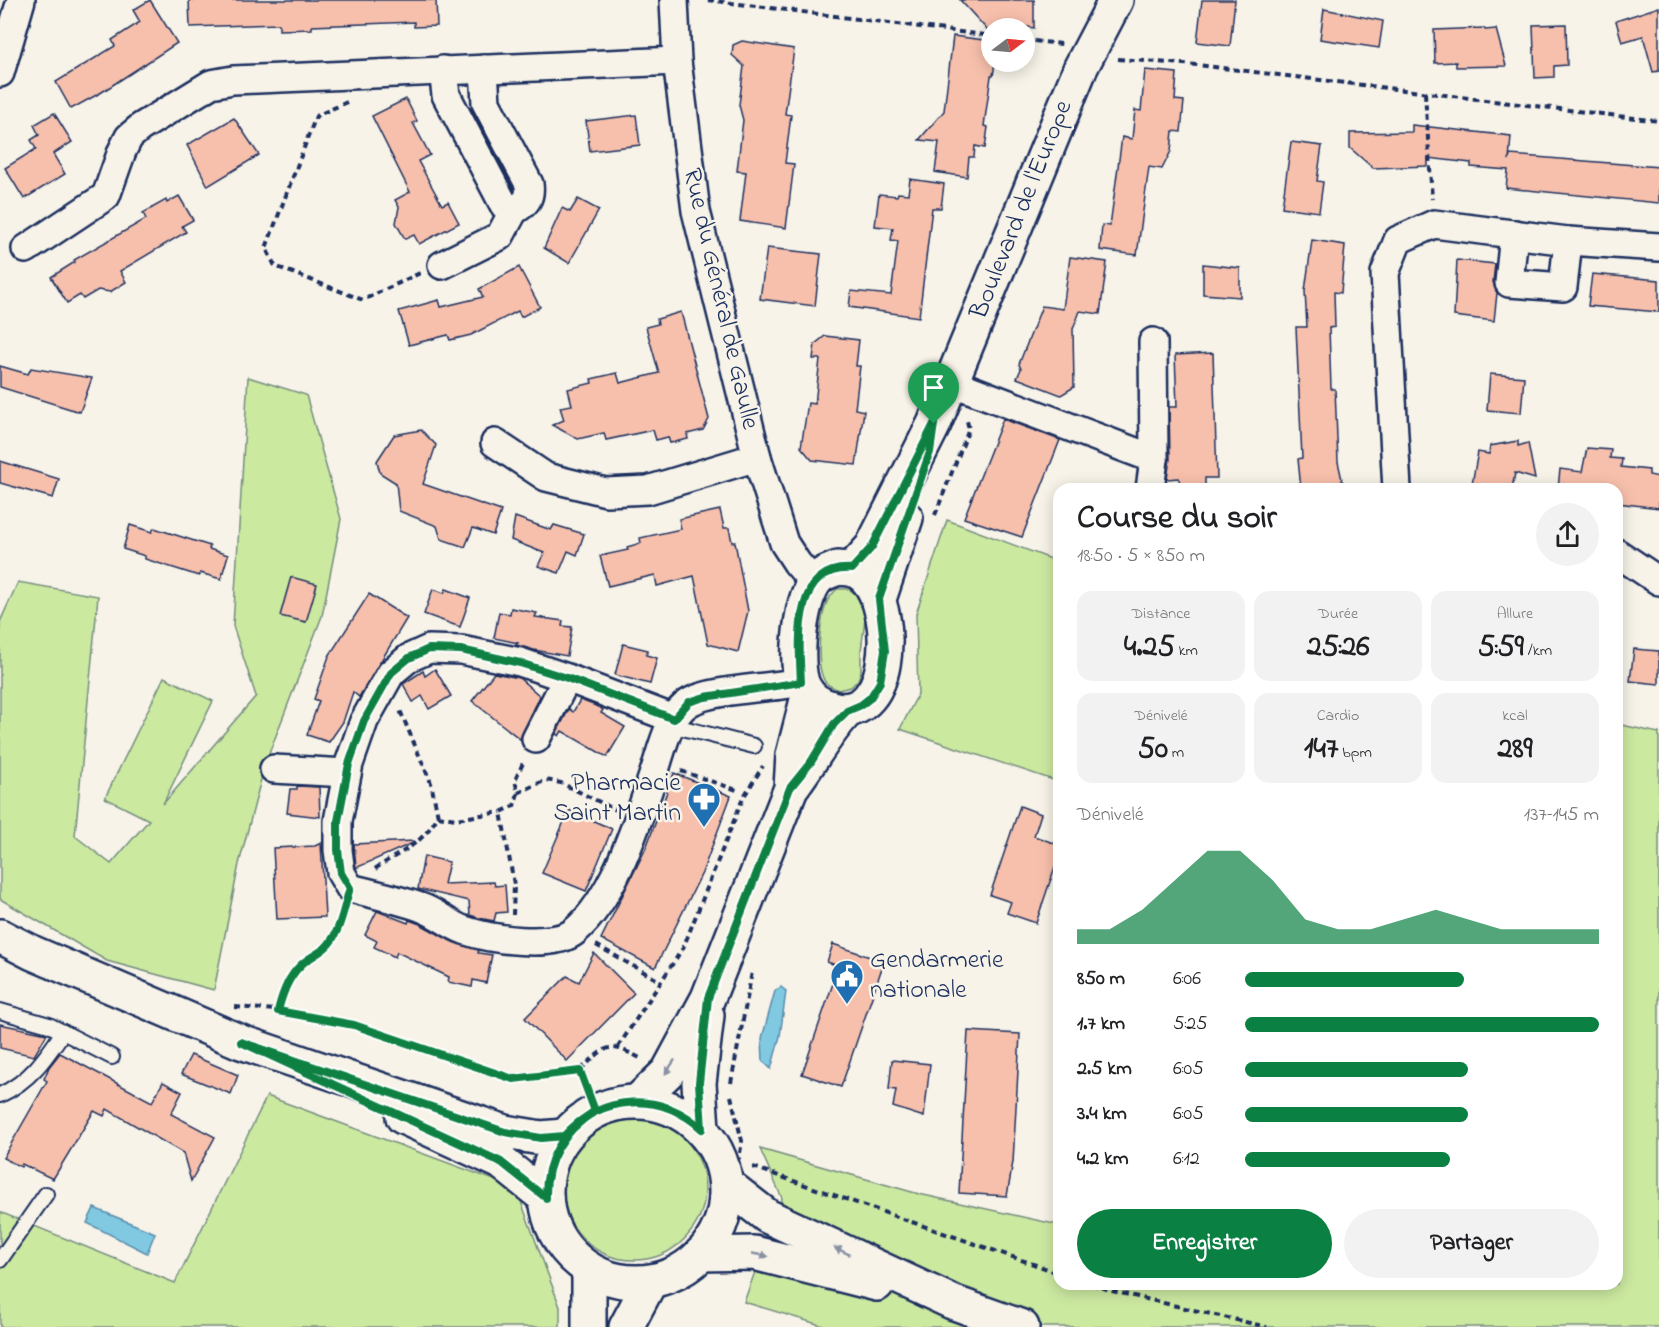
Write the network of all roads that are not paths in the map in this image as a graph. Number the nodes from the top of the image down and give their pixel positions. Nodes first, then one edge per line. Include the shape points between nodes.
1 (21, 0) edge
2 (674, 0) edge
3 (1116, 0) edge
4 (677, 61) junction
5 (484, 69) junction
6 (443, 70) junction
7 (0, 73) edge
8 (514, 210) junction
9 (1514, 234) junction
10 (1568, 241) junction
11 (1659, 247) edge
12 (26, 249) dead end
13 (442, 265) road end
14 (1153, 342) dead end
15 (951, 382) junction
16 (934, 424) junction
17 (495, 443) dead end
18 (757, 457) junction
19 (1154, 459) junction
20 (1151, 483) edge
21 (1397, 483) edge
22 (1623, 557) edge
23 (852, 569) junction
24 (1659, 581) edge
25 (814, 583) junction
26 (879, 599) junction
27 (567, 678) junction
28 (805, 689) junction
29 (847, 711) junction
30 (672, 722) junction
31 (536, 739) road end
32 (754, 746) dead end
33 (273, 769) dead end
34 (347, 774) junction
35 (790, 788) junction
36 (0, 936) edge
37 (708, 998) junction
38 (0, 1011) edge
39 (63, 1032) junction
40 (241, 1042) junction
41 (112, 1057) dead end
42 (0, 1095) edge
43 (638, 1101) junction
44 (702, 1129) junction
45 (564, 1136) junction
46 (725, 1177) junction
47 (46, 1194) dead end
48 (546, 1198) junction
49 (701, 1254) junction
50 (0, 1260) edge
51 (589, 1270) junction
52 (650, 1282) junction
53 (952, 1302) junction
54 (589, 1327) edge
55 (626, 1327) edge
56 (1022, 1327) edge

1 - 7 street
2 - 4 street, Rue du Général de Gaulle
3 - 15 main road, Boulevard de l'Europe via 1081,67
4 - 5 street
4 - 18 street, Rue du Général de Gaulle via 693,196
5 - 6 street
5 - 8 street via 486,103 529,184 530,195 523,206
6 - 8 street via 446,94 504,205
6 - 12 street via 211,84 141,127 126,144 106,196
8 - 13 street via 500,236
9 - 10 street
9 - 10 street via 1509,283 1563,287
9 - 21 street via 1434,224 1398,240 1385,273
10 - 11 street
14 - 19 street
15 - 16 main road, Boulevard de l'Europe
15 - 19 street
16 - 23 main road, Boulevard de l'Europe via 872,547
16 - 26 main road, Boulevard de l'Europe via 930,452
17 - 18 street via 546,477 606,492 648,490
18 - 25 street, Rue du Général de Gaulle via 784,543
19 - 20 street
22 - 24 street
23 - 25 main road via 838,568 819,576
23 - 26 main road via 875,588
25 - 28 main road via 800,634
26 - 29 main road via 885,651 880,682 870,698
27 - 30 street
27 - 31 street
27 - 34 street via 491,656 429,649 409,658 391,673 364,721
28 - 29 main road via 817,703
28 - 30 street via 705,697 689,702
28 - 35 main road
29 - 35 main road
30 - 32 lane
30 - 34 street via 626,852 598,904 574,933 550,940 509,940 464,930 422,907 350,888 341,873 338,850 338,821
33 - 34 street
35 - 37 main road
36 - 40 main road
37 -> 43 main road via 668,1072
37 - 44 main road via 699,1083
38 - 39 lane
39 - 41 lane
39 - 42 lane via 29,1078
40 - 45 main road via 505,1132 541,1138
40 - 48 main road via 501,1162
43 - 44 main road via 675,1110
43 - 45 main road via 616,1103 595,1111
44 - 46 main road via 718,1154
45 - 48 main road via 548,1170
46 - 49 main road via 724,1211 718,1231
53 -> 46 main road via 767,1216
47 - 50 lane
48 - 51 main road via 557,1237
49 - 52 main road via 683,1270
49 -> 53 main road via 754,1253
51 - 52 main road via 631,1283
51 - 54 main road
52 - 55 main road
53 - 56 main road

